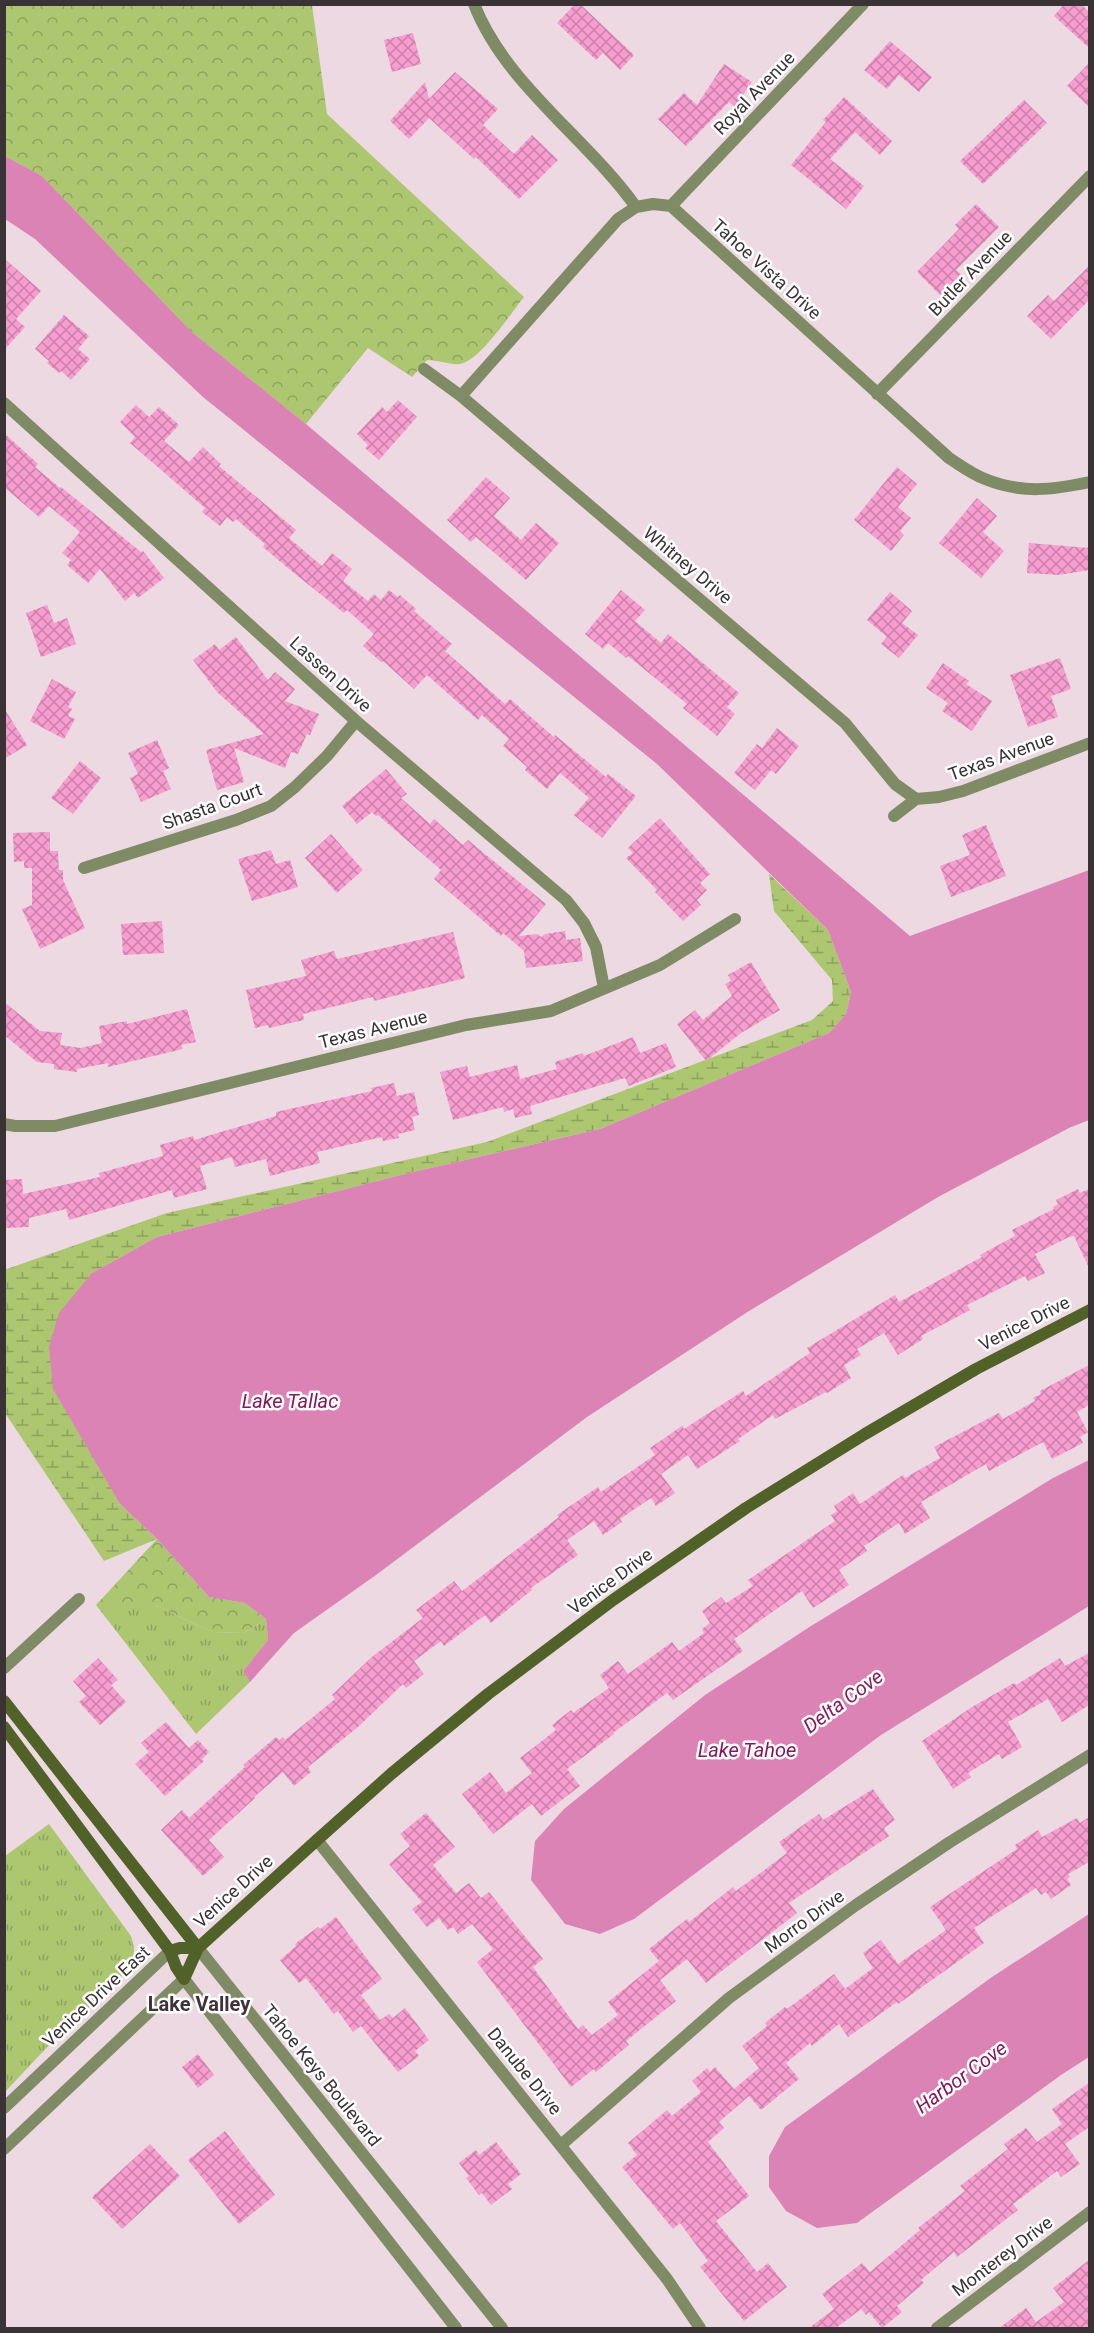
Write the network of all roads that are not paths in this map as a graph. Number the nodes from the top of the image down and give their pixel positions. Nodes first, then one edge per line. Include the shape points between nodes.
1 (863, 4) edge
2 (478, 7) edge
3 (1089, 176) edge
4 (670, 206) junction
5 (636, 207) junction
6 (424, 369) dead end
7 (877, 394) junction
8 (461, 396) junction
9 (4, 403) edge
10 (1089, 482) edge
11 (356, 721) junction
12 (1089, 743) edge
13 (916, 799) junction
14 (894, 816) dead end
15 (84, 868) dead end
16 (735, 919) dead end
17 (604, 988) junction
18 (4, 1124) edge
19 (1089, 1310) edge
20 (79, 1599) dead end
21 (4, 1668) edge
22 (4, 1701) edge
23 (4, 1727) edge
24 (1089, 1755) edge
25 (317, 1840) junction
26 (198, 1948) junction
27 (170, 1951) junction
28 (184, 1979) junction
29 (4, 2108) edge
30 (561, 2145) junction
31 (4, 2149) edge
32 (1089, 2212) edge
33 (456, 2328) edge
34 (502, 2328) edge
35 (700, 2328) edge
36 (937, 2328) edge

1 - 4 street, Royal Avenue
2 - 5 street via 497,48 519,77 618,182
3 - 7 street, Butler Avenue
4 - 5 street
4 - 7 street, Tahoe Vista Drive
5 - 8 street via 618,219
6 - 8 street, Whitney Drive
7 - 10 street, Tahoe Vista Drive via 949,458 984,479 1018,489 1053,490
8 - 13 street, Whitney Drive via 845,723 895,784
9 - 11 street, Lassen Drive
11 - 15 street, Shasta Court via 327,756 271,806
11 - 17 street, Lassen Drive via 566,900 596,947
12 - 13 street, Texas Avenue via 963,791
13 - 14 street
16 - 17 street, Texas Avenue via 660,965
17 - 18 street, Texas Avenue via 550,1011 466,1024 114,1113 55,1126
19 - 25 street, Venice Drive via 976,1369 737,1514 488,1694
20 - 21 street
22 - 26 street, Tahoe Keys Boulevard
23 - 27 street
24 - 30 street, Morro Drive via 856,1905 729,1998
25 - 26 street, Venice Drive
25 - 30 street, Danube Drive
26 - 27 street, Venice Drive East
26 - 28 street
26 - 34 street, Tahoe Keys Boulevard
27 - 28 street
27 - 29 street, Venice Drive East
28 - 31 street
28 - 33 street
30 - 35 street, Danube Drive via 667,2279
32 - 36 street, Monterey Drive

